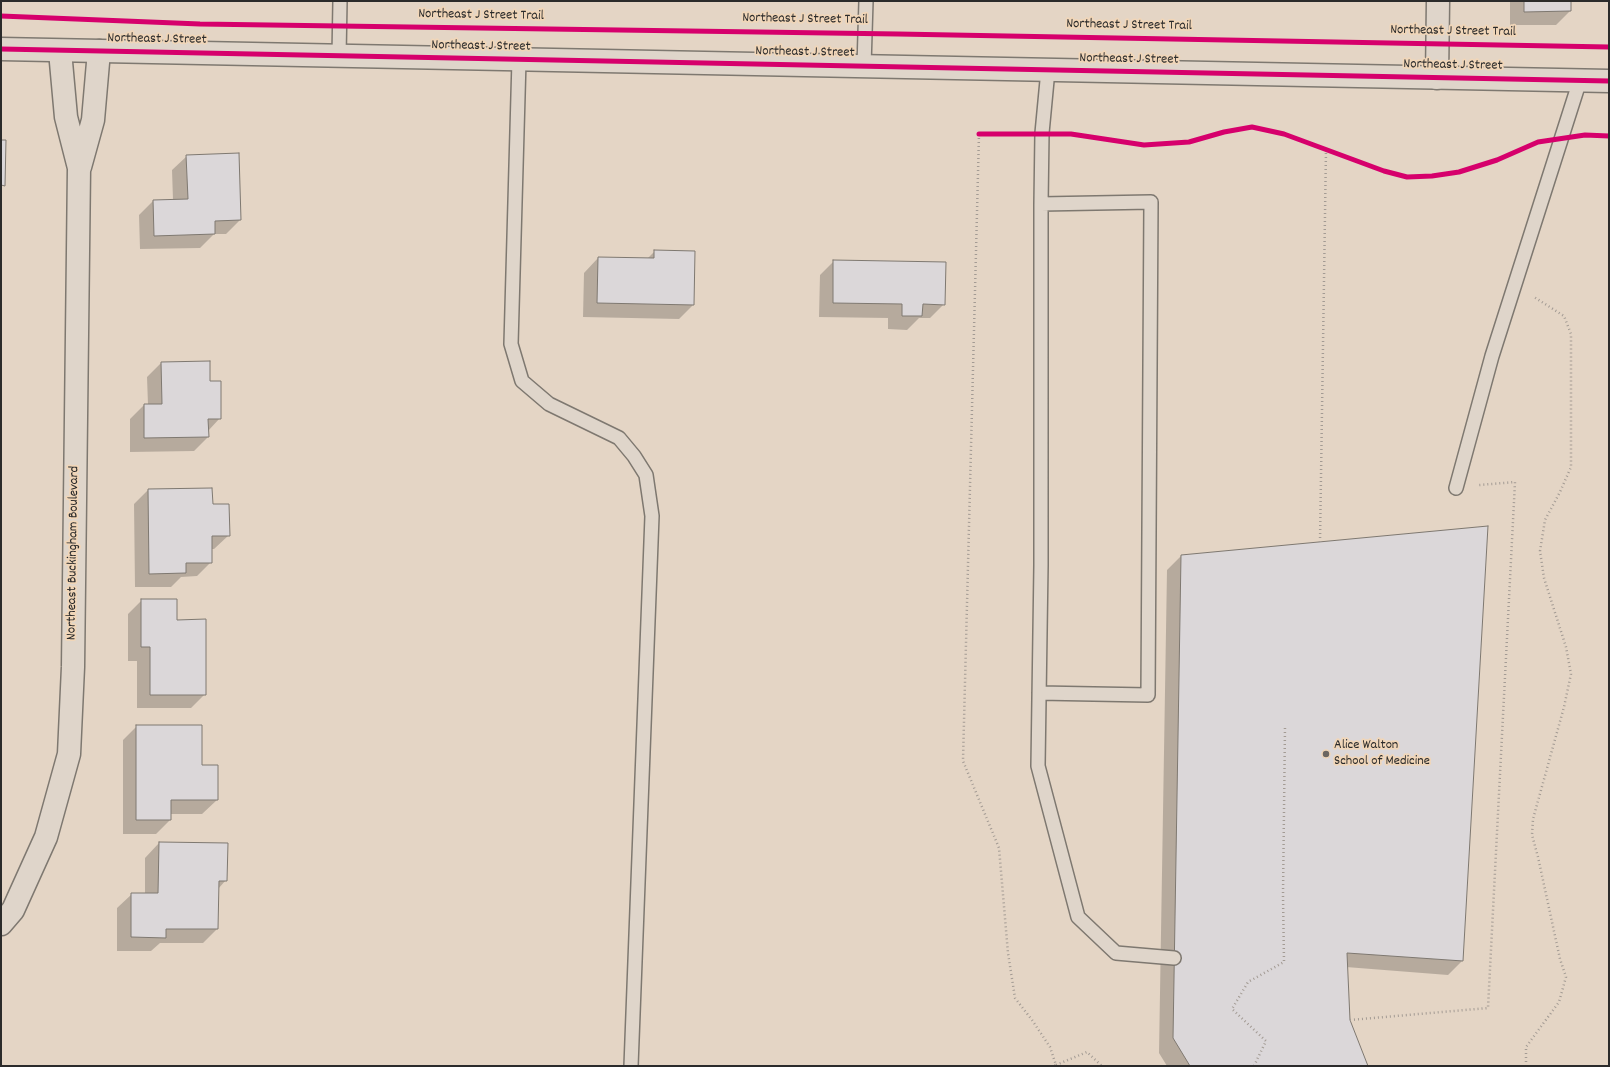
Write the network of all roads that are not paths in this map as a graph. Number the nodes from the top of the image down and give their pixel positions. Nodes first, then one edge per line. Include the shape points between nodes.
1 (340, 1) edge
2 (866, 1) edge
3 (1438, 1) edge
4 (1, 50) edge
5 (60, 50) junction
6 (99, 51) junction
7 (339, 56) junction
8 (519, 60) junction
9 (864, 66) junction
10 (1048, 70) junction
11 (1437, 78) junction
12 (1580, 80) junction
13 (1609, 81) edge
14 (80, 168) junction
15 (1040, 204) junction
16 (1456, 488) road end
17 (1039, 693) junction
18 (1, 924) edge
19 (1174, 958) dead end
20 (631, 1066) edge

1 - 7 lane
2 - 9 lane
3 - 11 street
4 - 5 street, Northeast J Street
5 - 6 street, Northeast J Street
5 - 14 street, Northeast Buckingham Boulevard via 66,117
6 - 7 street, Northeast J Street
6 - 14 street, Northeast Buckingham Boulevard via 93,120
7 - 8 street, Northeast J Street
8 - 9 street, Northeast J Street
8 - 20 lane via 510,344 522,381 549,404 619,438 634,456 646,475 652,516
9 - 10 street, Northeast J Street
10 - 11 street, Northeast J Street
10 - 15 lane via 1042,133
11 - 12 street, Northeast J Street
12 - 13 street, Northeast J Street
12 - 16 lane via 1492,356
14 - 18 street, Northeast Buckingham Boulevard via 73,667 69,754 46,837 13,910
15 - 17 lane
15 - 17 lane via 1151,202 1148,695
17 - 19 lane via 1038,766 1078,917 1116,952

